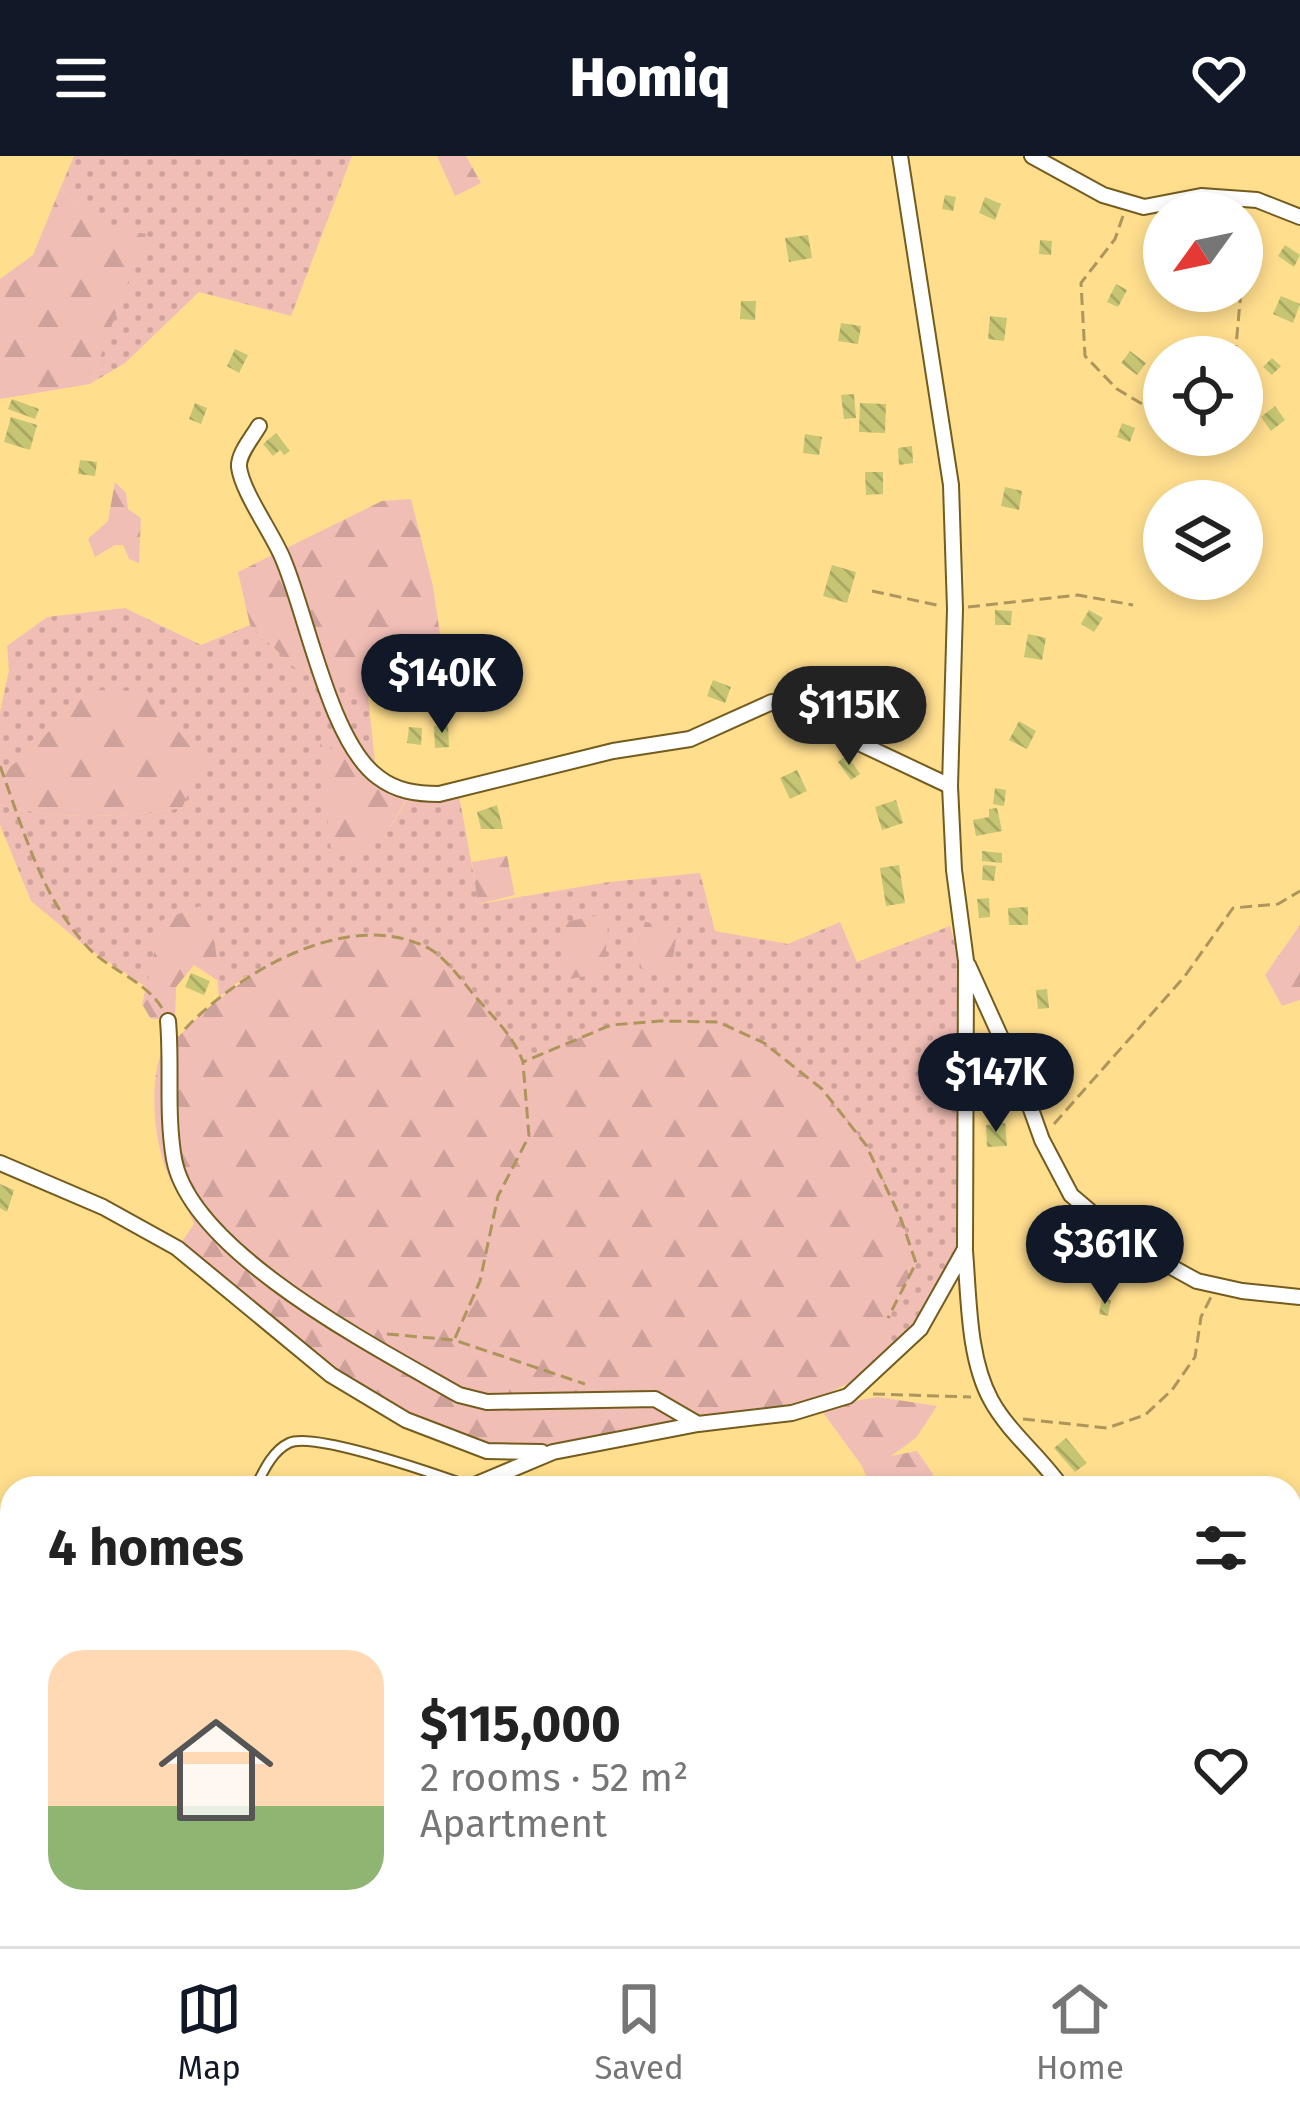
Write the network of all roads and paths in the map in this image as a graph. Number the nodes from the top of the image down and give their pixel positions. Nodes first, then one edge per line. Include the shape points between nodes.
1 (900, 156) edge
2 (1032, 156) edge
3 (1128, 203) junction
4 (1263, 205) edge
5 (1143, 207) edge
6 (1300, 218) edge
7 (1143, 404) edge
8 (259, 426) dead end
9 (872, 591) dead end
10 (1133, 605) dead end
11 (956, 609) junction
12 (0, 766) edge
13 (950, 786) junction
14 (1300, 891) edge
15 (966, 961) junction
16 (168, 1021) joint
17 (170, 1042) junction
18 (523, 1062) junction
19 (1042, 1140) junction
20 (0, 1163) edge
21 (965, 1250) junction
22 (1214, 1286) junction
23 (1300, 1298) edge
24 (888, 1318) dead end
25 (355, 1334) junction
26 (454, 1340) junction
27 (598, 1389) dead end
28 (848, 1396) junction
29 (979, 1399) dead end
30 (1002, 1416) junction
31 (698, 1424) junction
32 (553, 1452) junction
33 (263, 1476) edge
34 (439, 1476) edge
35 (497, 1476) edge
36 (1052, 1476) edge

1 - 11 street via 951,485
2 - 3 street
3 - 5 street
3 - 7 path via 1115,239 1081,283 1085,356
4 - 6 street
8 - 13 street via 239,459 242,478 286,565 354,750 391,785 439,794 690,739 772,702
9 - 11 path
10 - 11 path via 1078,595
11 - 13 street
12 - 16 path via 53,900 86,947 149,989
13 - 15 street
14 - 19 path via 1278,904 1233,908 1185,976
15 - 19 street
15 - 21 street
16 - 17 street
17 - 18 path via 246,976 320,943 365,934 435,951 516,1042
17 - 25 street via 174,1160 188,1190 238,1252
18 - 24 path via 610,1025 660,1021 718,1022 764,1043 822,1089 866,1145 901,1219 916,1263
18 - 26 path via 529,1136 498,1196 480,1281
19 - 22 street via 1071,1195 1097,1220
20 - 32 street via 177,1248 332,1375 406,1420 487,1451
21 - 28 street via 920,1330
21 - 30 street via 977,1359
22 - 23 street
22 - 30 path via 1195,1357 1145,1415 1107,1428
25 - 26 path
25 - 31 street via 459,1395 487,1402 655,1399
26 - 27 path
28 - 29 path
28 - 31 street via 792,1413
30 - 36 street
31 - 32 street
32 - 35 street
33 - 34 lane via 278,1452 303,1440

